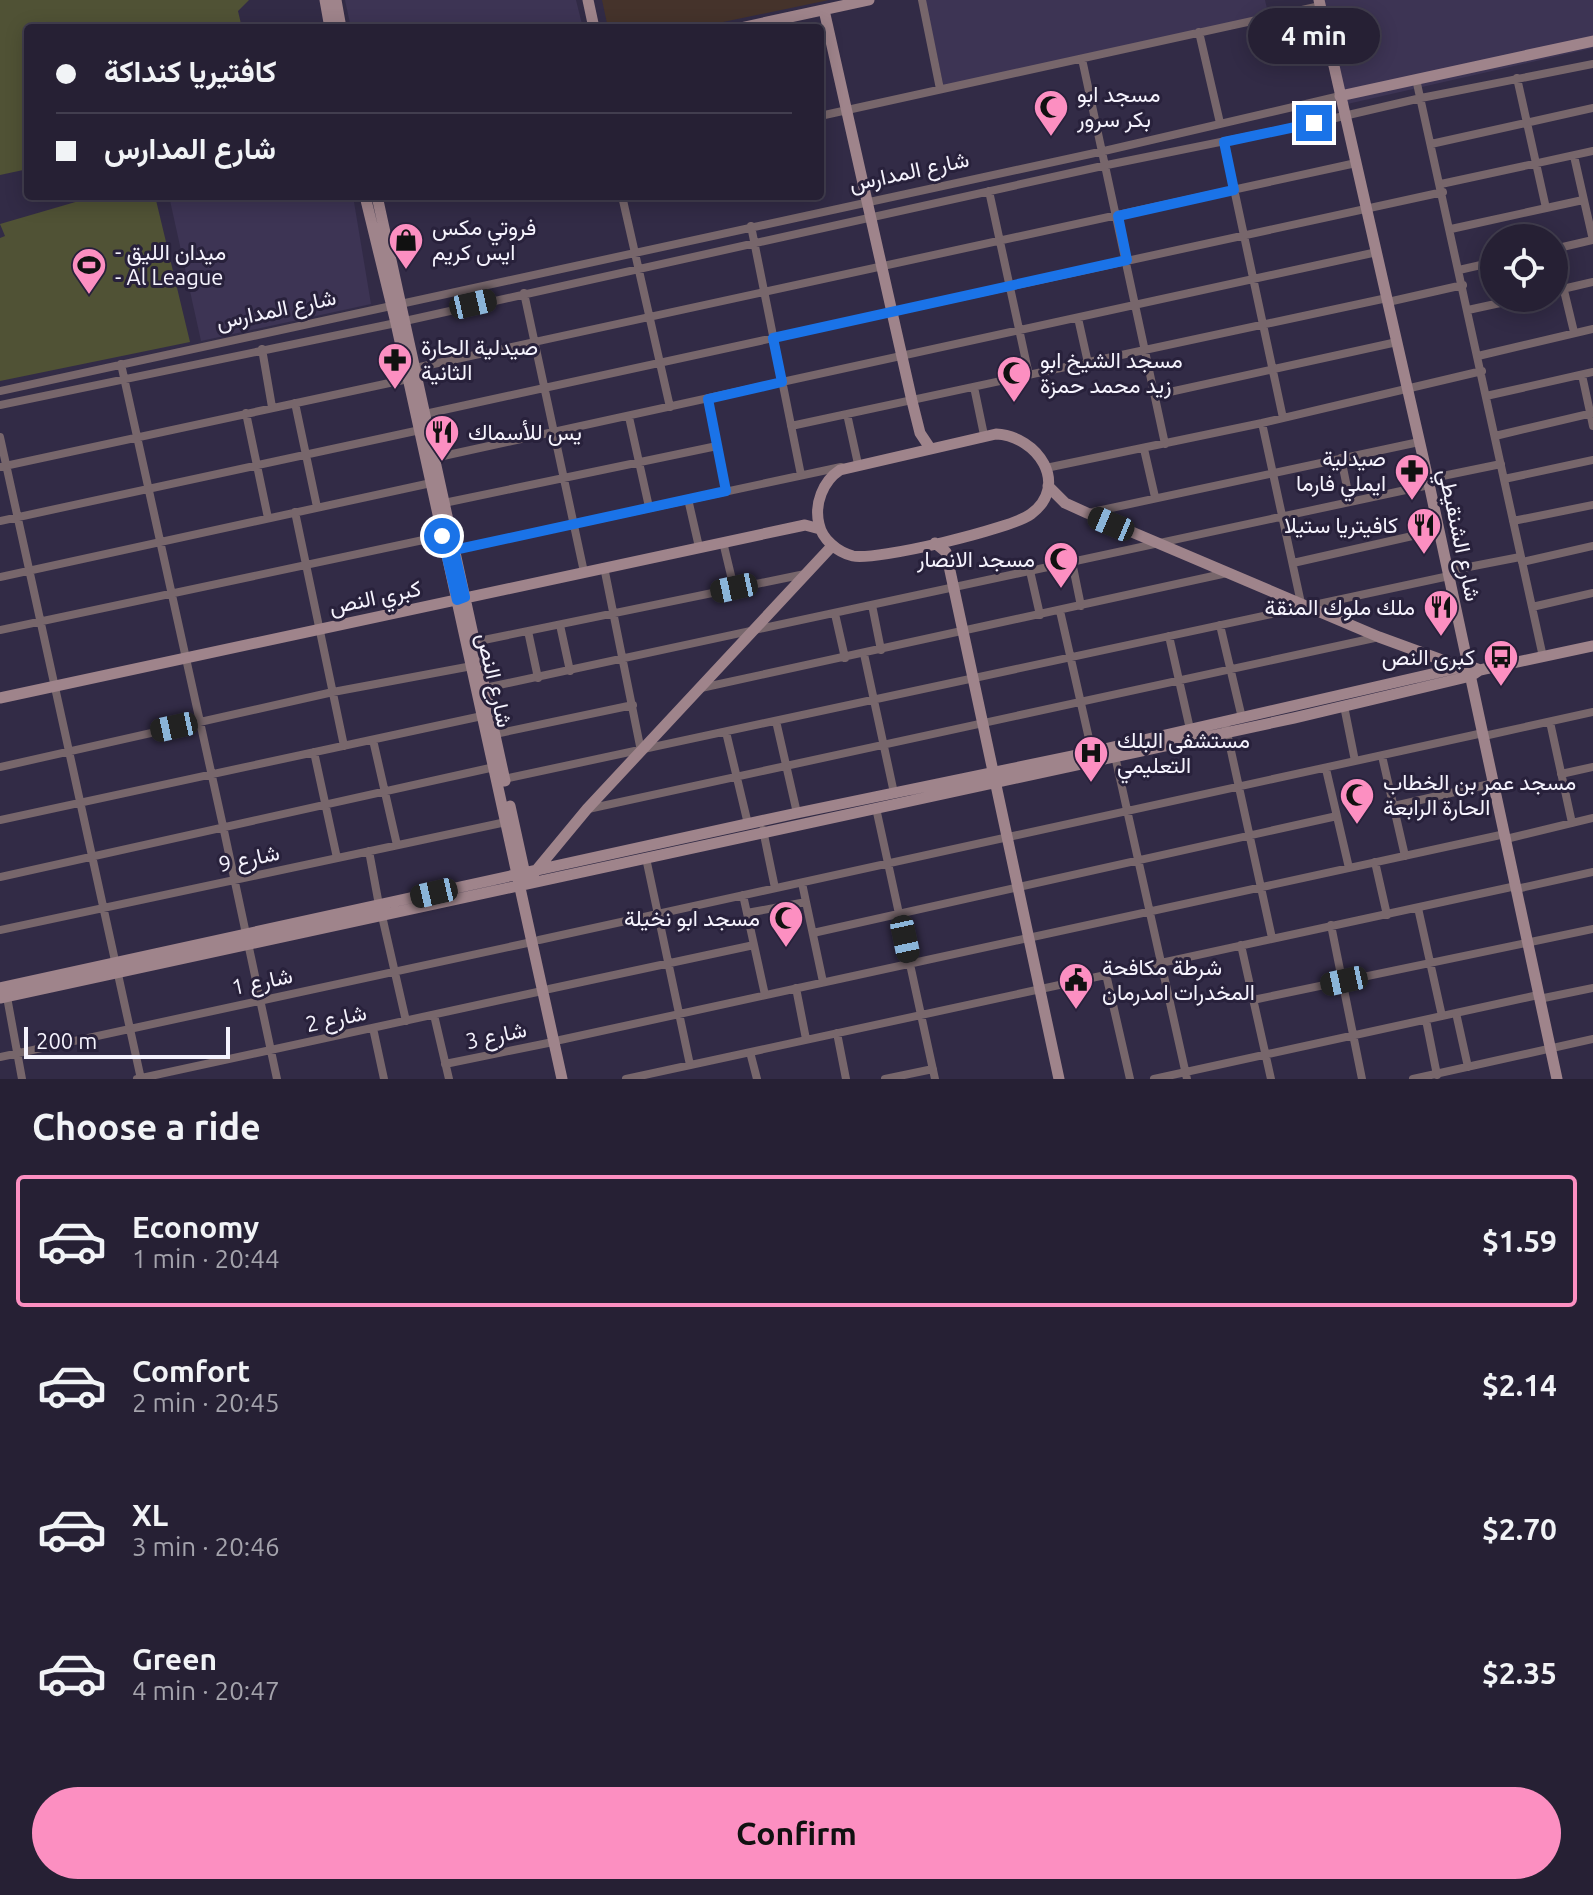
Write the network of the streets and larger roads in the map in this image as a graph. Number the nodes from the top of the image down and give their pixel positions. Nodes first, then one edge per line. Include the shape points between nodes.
1 (325, 0) edge
2 (336, 0) edge
3 (588, 0) edge
4 (869, 0) edge
5 (922, 0) edge
6 (1319, 3) edge
7 (824, 10) junction
8 (329, 24) edge
9 (340, 24) edge
10 (593, 24) edge
11 (759, 24) edge
12 (1199, 32) junction
13 (1593, 41) edge
14 (1082, 59) junction
15 (1593, 64) edge
16 (1480, 66) junction
17 (1517, 78) junction
18 (1416, 79) junction
19 (1484, 86) junction
20 (940, 89) junction
21 (1340, 96) junction
22 (1421, 98) junction
23 (1593, 108) edge
24 (847, 110) junction
25 (824, 115) edge
26 (1345, 116) junction
27 (1220, 123) junction
28 (1527, 123) junction
29 (1224, 142) junction
30 (1431, 144) junction
31 (1104, 151) junction
32 (1593, 151) edge
33 (1574, 156) junction
34 (1536, 162) junction
35 (1356, 163) junction
36 (1107, 165) junction
37 (1442, 188) junction
38 (1234, 190) junction
39 (989, 191) junction
40 (366, 200) edge
41 (378, 200) edge
42 (623, 200) edge
43 (1583, 200) junction
44 (867, 201) junction
45 (1546, 208) junction
46 (1367, 209) junction
47 (1118, 216) junction
48 (870, 218) junction
49 (751, 226) junction
50 (1451, 229) junction
51 (1243, 236) junction
52 (1593, 240) edge
53 (1001, 241) junction
54 (755, 243) junction
55 (1568, 246) edge
56 (634, 251) junction
57 (1377, 252) junction
58 (1127, 260) junction
59 (1480, 265) edge
60 (638, 267) junction
61 (881, 268) junction
62 (1459, 270) junction
63 (1253, 279) junction
64 (1593, 282) edge
65 (1463, 285) junction
66 (1010, 286) junction
67 (1568, 288) edge
68 (524, 293) junction
69 (765, 293) junction
70 (1387, 300) junction
71 (396, 304) junction
72 (1136, 304) junction
73 (1480, 307) edge
74 (1468, 310) junction
75 (891, 311) junction
76 (1567, 312) edge
77 (650, 317) junction
78 (1078, 318) junction
79 (401, 322) junction
80 (1263, 325) junction
81 (1593, 329) edge
82 (1020, 331) junction
83 (1574, 332) junction
84 (773, 338) junction
85 (1397, 342) junction
86 (534, 343) junction
87 (262, 349) junction
88 (1146, 351) junction
89 (1478, 356) junction
90 (902, 357) junction
91 (1088, 363) junction
92 (121, 364) junction
93 (660, 364) junction
94 (415, 368) junction
95 (1273, 370) junction
96 (1482, 371) junction
97 (1593, 372) edge
98 (1029, 375) junction
99 (1582, 375) junction
100 (124, 379) junction
101 (408, 379) junction
102 (782, 382) junction
103 (974, 387) junction
104 (1406, 387) junction
105 (545, 388) junction
106 (0, 391) edge
107 (1156, 395) junction
108 (1486, 396) junction
109 (708, 399) junction
110 (912, 401) junction
111 (295, 403) junction
112 (0, 405) edge
113 (272, 407) junction
114 (670, 407) junction
115 (246, 413) junction
116 (1591, 413) edge
117 (425, 414) junction
118 (847, 414) junction
119 (629, 417) junction
120 (1283, 418) junction
121 (1262, 423) junction
122 (791, 426) junction
123 (1593, 426) edge
124 (420, 430) junction
125 (554, 433) junction
126 (920, 433) junction
127 (984, 435) junction
128 (1495, 436) junction
129 (0, 437) edge
130 (137, 437) junction
131 (1419, 442) junction
132 (1165, 444) junction
133 (717, 446) junction
134 (930, 448) junction
135 (1144, 449) junction
136 (915, 451) junction
137 (306, 455) junction
138 (434, 458) junction
139 (1341, 458) junction
140 (1593, 460) edge
141 (639, 462) junction
142 (1501, 464) junction
143 (257, 465) junction
144 (854, 465) junction
145 (3, 466) edge
146 (1046, 468) junction
147 (1273, 472) junction
148 (801, 475) junction
149 (563, 478) junction
150 (1504, 479) junction
151 (1428, 482) junction
152 (431, 483) junction
153 (1048, 486) junction
154 (149, 489) junction
155 (726, 491) junction
156 (1155, 497) junction
157 (688, 499) junction
158 (1350, 502) junction
159 (444, 503) junction
160 (1065, 503) junction
161 (1593, 505) edge
162 (317, 507) junction
163 (649, 507) junction
164 (1038, 508) junction
165 (295, 512) junction
166 (817, 513) junction
167 (1087, 513) junction
168 (1283, 516) junction
169 (17, 517) junction
170 (268, 518) junction
171 (0, 521) edge
172 (1513, 521) junction
173 (573, 524) junction
174 (805, 525) junction
175 (820, 529) junction
176 (1439, 530) junction
177 (442, 536) junction
178 (955, 538) junction
179 (161, 541) junction
180 (723, 542) junction
181 (935, 543) junction
182 (1158, 543) junction
183 (832, 546) junction
184 (1593, 546) edge
185 (699, 547) junction
186 (454, 550) junction
187 (947, 559) junction
188 (1521, 559) junction
189 (1072, 562) junction
190 (1293, 563) junction
191 (305, 564) junction
192 (604, 567) junction
193 (29, 570) junction
194 (1030, 571) junction
195 (584, 572) junction
196 (1229, 573) junction
197 (805, 574) junction
198 (1448, 574) junction
199 (0, 577) edge
200 (953, 587) junction
201 (734, 588) junction
202 (173, 592) junction
203 (1593, 593) edge
204 (461, 599) junction
205 (1304, 604) junction
206 (872, 605) junction
207 (1081, 606) junction
208 (1532, 607) junction
209 (1060, 611) junction
210 (614, 613) junction
211 (835, 614) junction
212 (1040, 615) junction
213 (40, 621) junction
214 (560, 625) junction
215 (1220, 625) junction
216 (319, 629) junction
217 (0, 630) edge
218 (528, 631) junction
219 (752, 632) junction
220 (963, 632) junction
221 (1169, 636) junction
222 (1379, 637) junction
223 (474, 642) junction
224 (1593, 646) edge
225 (881, 650) junction
226 (864, 654) junction
227 (187, 657) junction
228 (1071, 657) junction
229 (1543, 657) junction
230 (845, 658) junction
231 (624, 660) junction
232 (472, 666) junction
233 (1231, 670) junction
234 (1471, 670) junction
235 (570, 671) junction
236 (538, 678) junction
237 (973, 678) junction
238 (1179, 682) junction
239 (55, 686) junction
240 (485, 688) junction
241 (701, 688) junction
242 (333, 692) junction
243 (0, 698) edge
244 (874, 699) junction
245 (1081, 703) junction
246 (633, 705) junction
247 (1344, 706) junction
248 (1593, 712) edge
249 (482, 716) junction
250 (1242, 718) junction
251 (201, 721) junction
252 (776, 721) junction
253 (1550, 722) junction
254 (983, 724) junction
255 (1226, 727) junction
256 (1190, 729) junction
257 (726, 732) junction
258 (495, 734) junction
259 (1483, 735) junction
260 (373, 740) junction
261 (884, 745) junction
262 (344, 746) junction
263 (69, 750) junction
264 (642, 750) junction
265 (314, 752) junction
266 (1092, 752) junction
267 (1115, 756) junction
268 (1382, 756) junction
269 (1355, 761) junction
270 (0, 767) edge
271 (498, 767) junction
272 (787, 767) junction
273 (1593, 767) edge
274 (1326, 769) junction
275 (212, 774) junction
276 (1561, 774) junction
277 (994, 777) junction
278 (736, 778) junction
279 (504, 779) junction
280 (1494, 783) junction
281 (1239, 787) junction
282 (385, 791) junction
283 (894, 793) junction
284 (80, 802) junction
285 (326, 804) junction
286 (1394, 806) junction
287 (876, 808) junction
288 (587, 809) junction
289 (1127, 812) junction
290 (797, 813) junction
291 (1337, 816) junction
292 (1593, 818) edge
293 (0, 820) edge
294 (506, 822) junction
295 (1572, 823) junction
296 (748, 824) junction
297 (223, 826) junction
298 (763, 826) junction
299 (1007, 837) junction
300 (1250, 837) junction
301 (1506, 837) junction
302 (397, 845) junction
303 (369, 851) junction
304 (92, 856) junction
305 (1405, 856) junction
306 (337, 858) junction
307 (646, 858) junction
308 (1138, 861) junction
309 (1375, 862) junction
310 (888, 863) junction
311 (1349, 868) junction
312 (1593, 872) edge
313 (0, 877) edge
314 (526, 878) junction
315 (235, 880) junction
316 (802, 883) junction
317 (1260, 887) junction
318 (1516, 887) junction
319 (775, 888) junction
320 (1018, 888) junction
321 (743, 895) junction
322 (806, 902) junction
323 (103, 908) junction
324 (1418, 908) junction
325 (381, 910) junction
326 (1150, 912) junction
327 (658, 913) junction
328 (747, 913) junction
329 (899, 914) junction
330 (1387, 915) junction
331 (1331, 925) junction
332 (1593, 929) edge
333 (0, 930) edge
334 (813, 933) junction
335 (1029, 938) junction
336 (1272, 938) junction
337 (247, 939) junction
338 (535, 941) junction
339 (1528, 942) junction
340 (754, 945) junction
341 (1241, 945) junction
342 (1429, 962) junction
343 (669, 963) junction
344 (1160, 963) junction
345 (910, 964) junction
346 (116, 967) junction
347 (394, 971) junction
348 (1106, 974) junction
349 (1344, 981) junction
350 (823, 982) junction
351 (796, 988) junction
352 (1593, 988) edge
353 (1040, 989) junction
354 (546, 990) junction
355 (2, 995) edge
356 (765, 995) junction
357 (1539, 997) junction
358 (260, 1000) junction
359 (1253, 1000) junction
360 (1456, 1013) junction
361 (679, 1014) junction
362 (434, 1015) junction
363 (921, 1015) junction
364 (1442, 1016) junction
365 (1426, 1020) junction
366 (406, 1021) junction
367 (132, 1028) junction
368 (373, 1028) junction
369 (837, 1033) junction
370 (1353, 1035) junction
371 (806, 1039) junction
372 (1593, 1039) edge
373 (557, 1041) junction
374 (1550, 1047) junction
375 (271, 1050) junction
376 (750, 1052) junction
377 (17, 1053) junction
378 (1266, 1055) junction
379 (0, 1057) edge
380 (445, 1064) junction
381 (690, 1065) junction
382 (1468, 1067) junction
383 (934, 1074) edge
384 (666, 1075) edge
385 (1437, 1075) junction
386 (1453, 1075) edge
387 (1186, 1076) edge
388 (22, 1079) edge
389 (139, 1079) edge
390 (277, 1079) edge
391 (384, 1079) edge
392 (449, 1079) edge
393 (562, 1079) edge
394 (569, 1079) edge
395 (626, 1079) edge
396 (757, 1079) edge
397 (846, 1079) edge
398 (885, 1079) edge
399 (1059, 1079) edge
400 (1130, 1079) edge
401 (1154, 1079) edge
402 (1271, 1079) edge
403 (1362, 1079) edge
404 (1413, 1079) edge
405 (1557, 1079) edge

1 - 8 street
2 - 9 street
3 - 10 street
4 - 7 street
5 - 20 street
6 - 12 street
6 - 21 street, شارع الشنقيطي
7 - 11 street
7 - 24 street
12 - 14 street
12 - 27 street
13 - 16 street, شارع المدارس
14 - 20 street
14 - 31 street
15 - 17 street, شارع المدارس
16 - 18 street, شارع المدارس
16 - 19 street
17 - 19 street, شارع المدارس
17 - 28 street
18 - 21 street, شارع المدارس
18 - 22 street
19 - 22 street, شارع المدارس
20 - 24 street
21 - 26 street, شارع الشنقيطي
21 - 27 street, شارع المدارس
22 - 26 street, شارع المدارس
22 - 30 street
23 - 28 street
24 - 25 street
24 - 44 street
26 - 29 street, شارع المدارس
26 - 35 street, شارع الشنقيطي
27 - 31 street, شارع المدارس
28 - 30 street
28 - 34 street
29 - 36 street, شارع المدارس
29 - 38 street
30 - 37 street
31 - 36 street
31 - 44 street, شارع المدارس
32 - 33 street
33 - 34 street
33 - 43 street
34 - 37 street
34 - 45 street
35 - 38 street
35 - 46 street, شارع الشنقيطي
36 - 39 street, شارع المدارس
36 - 47 street
37 - 46 street
37 - 50 street
38 - 47 street
38 - 51 street
39 - 48 street, شارع المدارس
39 - 53 street
40 - 71 street, شارع النص
41 - 71 street, شارع النص
42 - 56 street
43 - 45 street
43 - 52 street
44 - 48 street
44 - 49 street, شارع المدارس
45 - 50 street
46 - 51 street
46 - 57 street, شارع الشنقيطي
47 - 53 street
47 - 58 street
48 - 54 street, شارع المدارس
48 - 61 street
49 - 54 street
49 - 56 street, شارع المدارس
50 - 62 street
51 - 58 street
51 - 63 street
52 - 55 street
53 - 61 street
53 - 66 street
54 - 60 street, شارع المدارس
54 - 69 street
56 - 60 street
56 - 71 street, شارع المدارس
57 - 63 street
57 - 70 street, شارع الشنقيطي
58 - 66 street
58 - 72 street
59 - 62 street
60 - 68 street, شارع المدارس
60 - 77 street
61 - 69 street
61 - 75 street
62 - 65 street
63 - 72 street
63 - 80 street
64 - 67 street
65 - 70 street
65 - 74 street
66 - 75 street
66 - 82 street
68 - 79 street, شارع المدارس
68 - 86 street
69 - 77 street
69 - 84 street
70 - 80 street
70 - 85 street, شارع الشنقيطي
71 - 79 street, شارع النص
71 - 92 street, شارع المدارس
72 - 78 street
72 - 88 street
73 - 74 street
74 - 89 street
75 - 84 street
75 - 90 street
76 - 83 street
77 - 86 street
77 - 93 street
78 - 82 street
78 - 91 street
79 - 87 street, شارع المدارس
79 - 94 street, شارع النص
79 - 101 street, شارع النص
80 - 88 street
80 - 95 street
81 - 83 street
82 - 90 street
82 - 98 street
83 - 89 street
84 - 93 street
84 - 102 street
85 - 95 street
85 - 104 street, شارع الشنقيطي
86 - 94 street
86 - 105 street
87 - 100 street, شارع المدارس
87 - 113 street
88 - 91 street
88 - 107 street
89 - 96 street
90 - 102 street
90 - 110 street
91 - 98 street
92 - 100 street
92 - 106 street, شارع المدارس
93 - 105 street
93 - 114 street
94 - 117 street, شارع النص
95 - 107 street
95 - 120 street
96 - 104 street
96 - 108 street
97 - 99 street
98 - 103 street
99 - 108 street
99 - 116 street
100 - 112 street, شارع المدارس
100 - 130 street
101 - 111 street
101 - 124 street, شارع النص
102 - 109 street
102 - 122 street
103 - 110 street
103 - 127 street
104 - 120 street
104 - 131 street, شارع الشنقيطي
105 - 117 street
105 - 125 street
107 - 132 street
108 - 128 street
109 - 114 street
109 - 133 street
110 - 118 street
110 - 126 street
111 - 113 street
111 - 137 street
113 - 115 street
114 - 119 street
115 - 130 street
115 - 143 street
116 - 123 street
116 - 128 street
117 - 138 street, شارع النص
118 - 122 street
118 - 144 street
119 - 125 street
119 - 141 street
120 - 121 street
121 - 132 street
121 - 147 street
122 - 148 street
124 - 137 street
124 - 152 street, شارع النص
125 - 138 street
125 - 149 street
126 - 134 street
126 - 136 street
127 - 134 street
127 - 146 street via 1022,440
128 - 142 street
129 - 145 street
130 - 145 street
130 - 154 street
131 - 139 street
131 - 151 street, شارع الشنقيطي
132 - 135 street
133 - 141 street
133 - 155 street
134 - 136 street
135 - 146 street
135 - 156 street
136 - 144 street
137 - 143 street
137 - 162 street
138 - 159 street, شارع النص
139 - 147 street
139 - 158 street
140 - 150 street
141 - 149 street
141 - 163 street
142 - 150 street
142 - 151 street
143 - 154 street
143 - 170 street
144 - 148 street
144 - 166 street via 828,480
145 - 169 street
146 - 153 street
147 - 156 street
147 - 168 street
148 - 155 street
149 - 159 street
149 - 173 street
150 - 172 street
151 - 158 street
151 - 176 street, شارع الشنقيطي
152 - 162 street
152 - 177 street, شارع النص
153 - 160 street
153 - 164 street
154 - 169 street
154 - 179 street
155 - 157 street
156 - 167 street
157 - 163 street
157 - 185 street
158 - 168 street
159 - 186 street, شارع النص
160 - 164 street
160 - 167 street
161 - 172 street
162 - 165 street
163 - 173 street
164 - 178 street via 1013,524
165 - 170 street
165 - 191 street
166 - 174 street
166 - 175 street
167 - 182 street
168 - 182 street
168 - 190 street
169 - 171 street
169 - 193 street
170 - 179 street
172 - 188 street
173 - 186 street
173 - 195 street
174 - 175 street
174 - 180 street, كبري النص
175 - 183 street
176 - 190 street
176 - 198 street, شارع الشنقيطي
177 - 191 street
177 - 204 street, شارع النص
178 - 181 street
178 - 187 street
179 - 193 street
179 - 202 street
180 - 185 street, كبري النص
180 - 201 street
181 - 183 street via 864,557
181 - 187 street
182 - 189 street
182 - 196 street
183 - 197 street
184 - 188 street
185 - 192 street, كبري النص
186 - 204 street, شارع النص
187 - 200 street
188 - 198 street
188 - 208 street
189 - 194 street
189 - 207 street
190 - 205 street
191 - 202 street
191 - 216 street
192 - 195 street, كبري النص
192 - 210 street
193 - 199 street
193 - 213 street
194 - 200 street
194 - 212 street
195 - 204 street, كبري النص
196 - 205 street
196 - 207 street
197 - 201 street
197 - 219 street
198 - 205 street
198 - 234 street, شارع الشنقيطي
200 - 206 street
200 - 220 street
201 - 210 street
202 - 213 street
202 - 227 street
203 - 208 street
204 - 216 street, كبري النص
204 - 223 street, شارع النص
204 - 232 street, شارع النص
205 - 215 street
205 - 222 street
206 - 211 street
206 - 225 street
207 - 209 street
208 - 229 street
209 - 212 street
209 - 228 street
210 - 214 street
210 - 231 street
211 - 219 street
211 - 230 street
212 - 220 street
213 - 217 street
213 - 239 street
214 - 218 street
214 - 235 street
215 - 221 street
215 - 233 street
216 - 227 street, كبري النص
216 - 242 street
218 - 223 street
218 - 236 street
219 - 231 street
219 - 241 street
220 - 225 street
220 - 237 street
221 - 228 street
221 - 238 street
222 - 233 street
222 - 234 street
223 - 240 street, شارع النص
224 - 229 street
225 - 226 street
226 - 230 street
226 - 244 street
227 - 239 street, كبري النص
227 - 251 street
228 - 237 street
228 - 245 street
229 - 234 street
230 - 241 street
231 - 235 street
231 - 246 street
232 - 242 street
232 - 249 street, شارع النص
233 - 238 street
233 - 250 street
234 - 247 street
234 - 250 street
234 - 259 street, شارع الشنقيطي
235 - 236 street
236 - 240 street
237 - 244 street
237 - 254 street
238 - 245 street
238 - 256 street
239 - 243 street, كبري النص
239 - 263 street
240 - 258 street, شارع النص
241 - 264 street
242 - 251 street
242 - 262 street
244 - 252 street
244 - 261 street
245 - 254 street
245 - 266 street
246 - 258 street
246 - 264 street
247 - 255 street
247 - 269 street
248 - 253 street, شارع 1
249 - 260 street
249 - 271 street, شارع النص
250 - 255 street
251 - 263 street
251 - 275 street
252 - 257 street
252 - 272 street
253 - 259 street, شارع 1
253 - 276 street
254 - 261 street
254 - 277 street
255 - 256 street
255 - 267 street
255 - 281 street
256 - 266 street
257 - 264 street
257 - 278 street
258 - 271 street, شارع النص
259 - 268 street, شارع 1
259 - 280 street, شارع الشنقيطي
260 - 262 street
260 - 282 street
261 - 272 street
261 - 283 street
262 - 265 street
263 - 270 street
263 - 284 street
264 - 279 street
264 - 288 street
265 - 275 street
265 - 285 street
266 - 277 street
267 - 277 street
267 - 289 street
268 - 269 street, شارع 1
268 - 286 street
269 - 274 street, شارع 1
271 - 279 street, شارع النص
271 - 282 street
271 - 294 street, شارع النص
272 - 278 street
272 - 290 street
273 - 276 street
274 - 281 street, شارع 1
274 - 291 street
275 - 284 street
275 - 297 street
276 - 295 street
277 - 283 street
277 - 287 street
277 - 299 street
278 - 288 street
278 - 296 street
279 - 314 street, شارع النص
280 - 286 street
280 - 301 street, شارع الشنقيطي
281 - 289 street, شارع 1
281 - 300 street
282 - 285 street
282 - 302 street
283 - 290 street
284 - 293 street
284 - 304 street
285 - 297 street
285 - 306 street
286 - 305 street
287 - 298 street
287 - 310 street
288 - 314 street
289 - 299 street, شارع 1
289 - 308 street
290 - 298 street
291 - 300 street
291 - 311 street
292 - 295 street, شارع 3
294 - 302 street, شارع 9
294 - 314 street, شارع النص
295 - 301 street, شارع 3
296 - 298 street
296 - 314 street
297 - 304 street
297 - 315 street
298 - 307 street
298 - 319 street
299 - 310 street, شارع 1
299 - 320 street
300 - 308 street
300 - 317 street
301 - 305 street, شارع 3
301 - 318 street, شارع الشنقيطي
302 - 303 street, شارع 9
303 - 306 street, شارع 9
303 - 325 street
304 - 313 street
304 - 323 street
305 - 309 street, شارع 3
306 - 315 street, شارع 9
307 - 314 street
307 - 327 street
308 - 320 street
308 - 326 street
309 - 311 street, شارع 3
309 - 330 street
310 - 316 street, شارع 1
310 - 329 street
311 - 317 street, شارع 3
312 - 318 street
314 - 325 street
314 - 338 street, شارع النص
315 - 323 street, شارع 9
315 - 337 street
316 - 319 street, شارع 1
316 - 322 street
317 - 326 street, شارع 3
317 - 336 street
318 - 324 street
318 - 339 street, شارع الشنقيطي
319 - 321 street, شارع 1
320 - 329 street
320 - 335 street
321 - 327 street, شارع 1
321 - 328 street
322 - 328 street
322 - 334 street
323 - 333 street, شارع 9
323 - 346 street
324 - 330 street
324 - 342 street
325 - 337 street
325 - 347 street
326 - 335 street, شارع 3
326 - 344 street
327 - 338 street, شارع 1
327 - 343 street
328 - 340 street
329 - 334 street
329 - 345 street
330 - 331 street
331 - 336 street
331 - 349 street
332 - 339 street
334 - 350 street
335 - 345 street, شارع 3
335 - 353 street
336 - 341 street
337 - 346 street
337 - 358 street
338 - 347 street, شارع 1
338 - 354 street, شارع النص
339 - 342 street
339 - 357 street, شارع الشنقيطي
340 - 343 street, شارع 2
340 - 356 street
341 - 344 street
341 - 359 street
342 - 349 street
342 - 364 street
343 - 354 street, شارع 2
343 - 361 street
344 - 348 street
344 - 387 street
345 - 350 street, شارع 3
345 - 363 street
346 - 355 street
346 - 367 street
347 - 358 street, شارع 1
347 - 366 street
348 - 353 street
348 - 400 street
349 - 359 street
349 - 370 street
350 - 351 street, شارع 3
351 - 356 street, شارع 3
351 - 371 street
352 - 357 street
353 - 363 street
353 - 399 street
354 - 362 street, شارع 2
354 - 373 street, شارع النص
355 - 377 street
356 - 361 street, شارع 3
357 - 360 street
357 - 374 street, شارع الشنقيطي
358 - 367 street, شارع 1
358 - 375 street
359 - 378 street
360 - 364 street
360 - 382 street
361 - 373 street, شارع 3
361 - 381 street
362 - 366 street, شارع 2
362 - 380 street
363 - 369 street
363 - 383 street
364 - 365 street
365 - 370 street
365 - 385 street
366 - 368 street, شارع 2
367 - 377 street, شارع 1
367 - 389 street
368 - 375 street, شارع 2
368 - 391 street
369 - 371 street
369 - 397 street
370 - 378 street
370 - 403 street
371 - 376 street
372 - 374 street
373 - 380 street, شارع 3
373 - 393 street, شارع النص
373 - 394 street, شارع النص
374 - 382 street
374 - 405 street, شارع الشنقيطي
375 - 389 street, شارع 2
375 - 390 street
376 - 381 street
376 - 396 street
377 - 379 street, شارع 1
377 - 388 street
378 - 387 street
378 - 402 street
380 - 392 street
381 - 384 street
382 - 386 street
383 - 398 street
384 - 395 street
385 - 386 street
385 - 404 street
387 - 401 street

